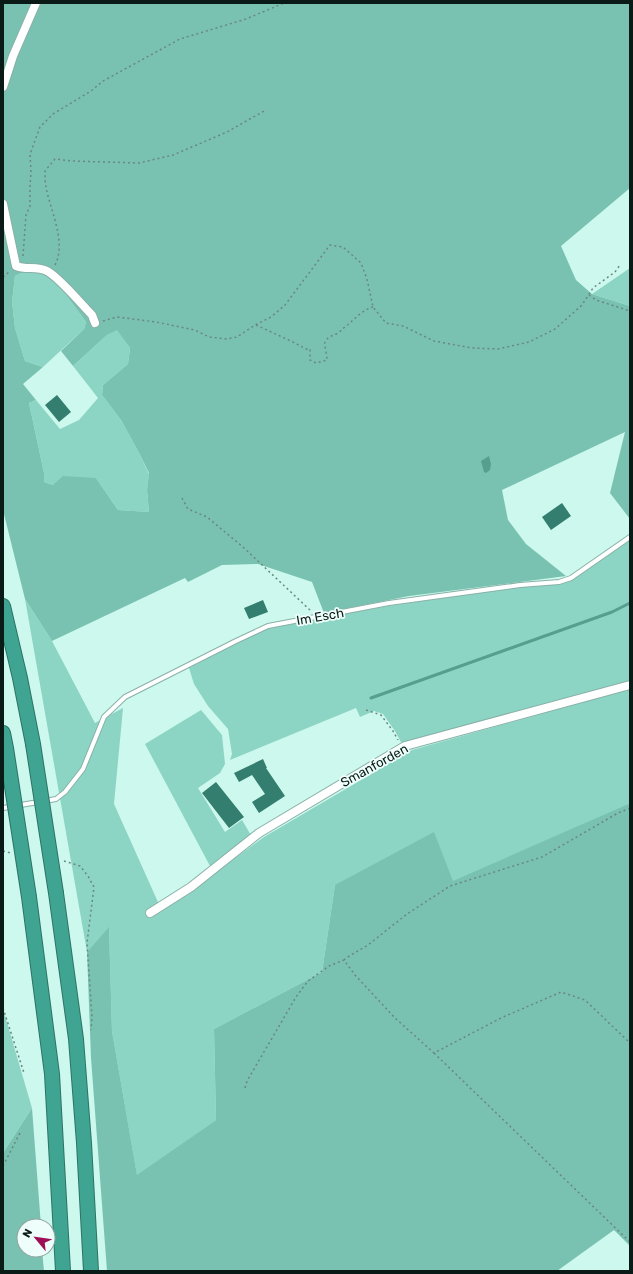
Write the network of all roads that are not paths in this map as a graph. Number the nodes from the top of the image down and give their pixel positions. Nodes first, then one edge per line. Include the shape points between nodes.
1 (36, 3) edge
2 (3, 87) edge
3 (3, 204) edge
4 (95, 323) road end
5 (630, 537) edge
6 (3, 606) edge
7 (630, 685) edge
8 (3, 733) edge
9 (3, 808) edge
10 (150, 913) dead end
11 (63, 1271) edge
12 (91, 1271) edge

1 - 2 street via 13,56
3 - 4 street via 16,266 41,269 50,274 92,315
5 - 9 lane, Im Esch via 571,578 559,582 389,603 268,626 125,697 104,717 84,769 56,799
6 - 12 highway, bridge via 33,744 76,1039
7 - 10 street, Smanforden via 402,747 259,833 192,887
8 - 11 highway, bridge via 30,897 52,1074

